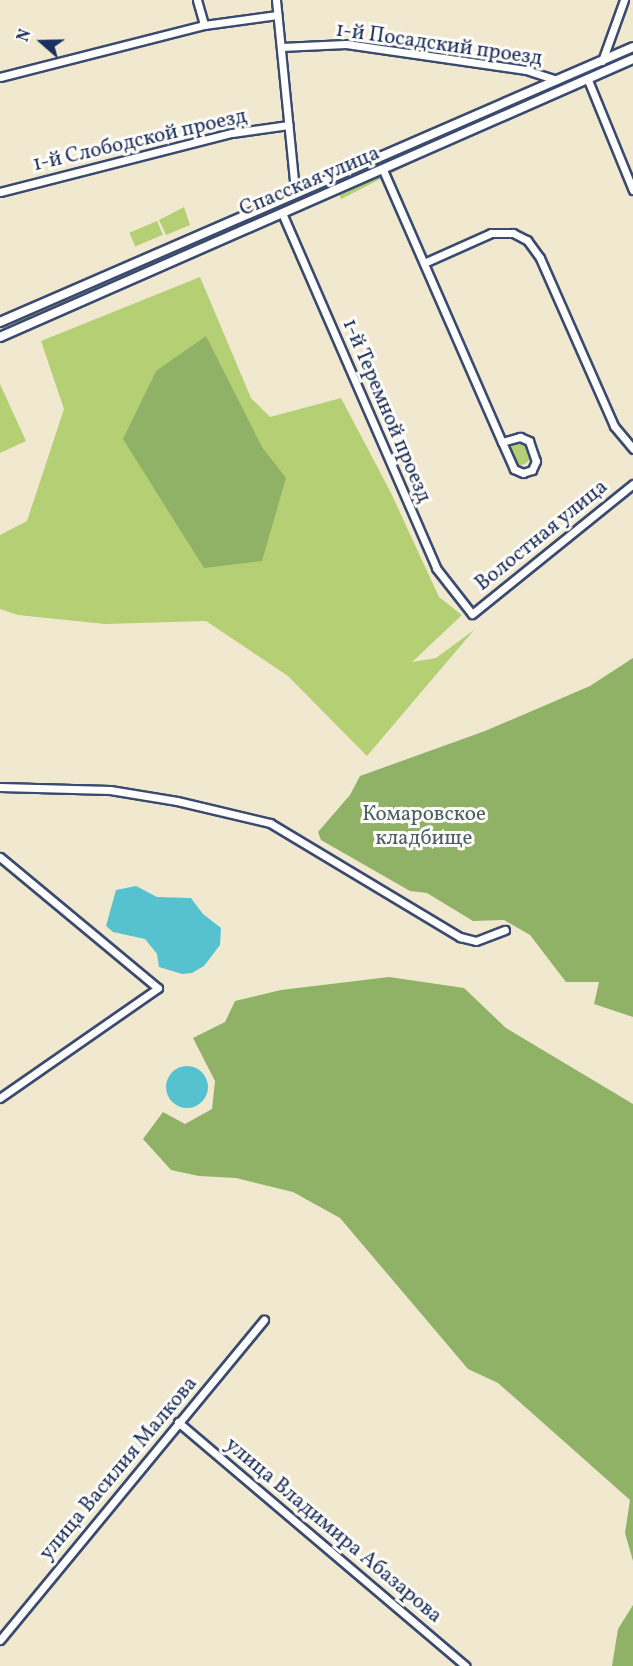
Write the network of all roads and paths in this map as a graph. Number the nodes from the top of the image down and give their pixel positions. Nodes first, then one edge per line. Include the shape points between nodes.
1 (197, 0) edge
2 (276, 0) edge
3 (624, 0) edge
4 (278, 15) junction
5 (204, 25) junction
6 (281, 47) junction
7 (633, 47) edge
8 (633, 59) edge
9 (602, 61) junction
10 (604, 72) junction
11 (0, 77) edge
12 (556, 80) junction
13 (588, 80) junction
14 (288, 125) junction
15 (383, 171) junction
16 (629, 171) edge
17 (633, 190) edge
18 (0, 192) edge
19 (295, 192) junction
20 (282, 213) junction
21 (424, 263) junction
22 (0, 322) edge
23 (0, 337) edge
24 (502, 442) junction
25 (633, 449) edge
26 (633, 484) edge
27 (472, 614) joint
28 (0, 787) edge
29 (0, 857) edge
30 (505, 930) dead end
31 (0, 1098) edge
32 (264, 1320) dead end
33 (178, 1422) junction
34 (0, 1640) edge
35 (466, 1666) edge

1 - 5 street
2 - 4 street
3 - 9 street
4 - 5 street
4 - 6 street
5 - 11 street
6 - 12 street, 1-й Посадский проезд via 346,44 526,70
6 - 14 street
7 - 9 street, Спасская улица
8 - 10 street, Спасская улица
9 - 10 street
9 - 12 street, Спасская улица
10 - 13 street, Спасская улица
12 - 19 street, Спасская улица
13 - 15 street, Спасская улица
13 - 16 street
14 - 18 street, 1-й Слободской проезд via 232,133
14 - 19 street
15 - 20 street, Спасская улица
15 - 21 street
16 - 17 street
19 - 22 street, Спасская улица
20 - 23 street, Спасская улица
20 - 27 street, 1-й Теремной проезд via 436,568
21 - 24 street
21 - 25 street via 490,233 506,232 527,240 540,258 614,426
24 - 24 street via 520,437 529,441 536,461 532,470 523,473 514,469
26 - 27 street, Волостная улица
28 - 30 street via 110,790 270,823 460,937 476,941
29 - 31 street via 158,988
32 - 33 street, улица Василия Малкова
33 - 34 street, улица Василия Малкова
33 - 35 street, улица Владимира Абазарова

